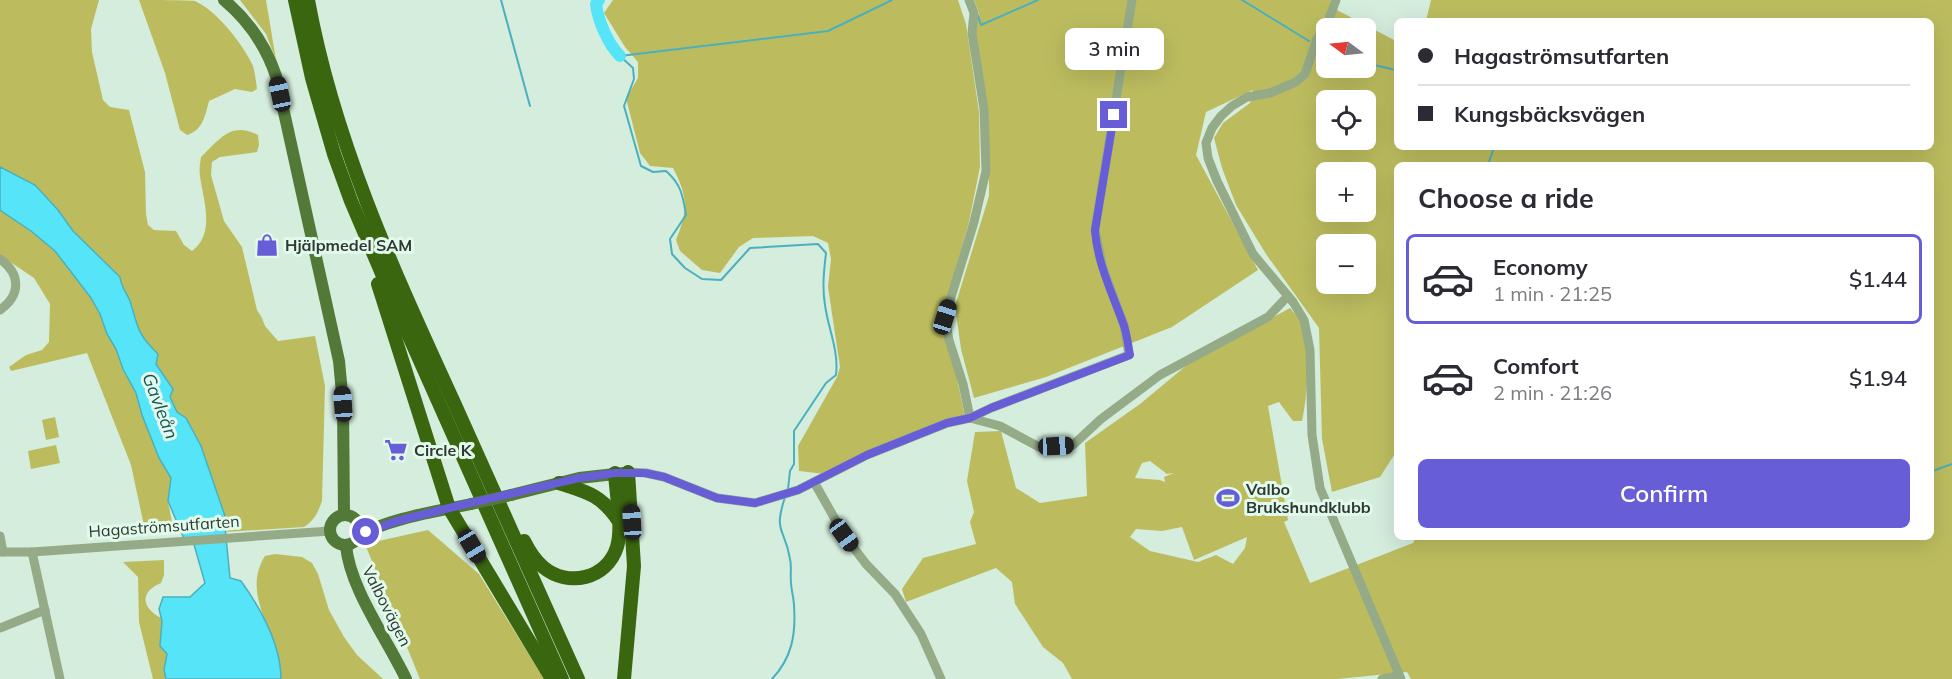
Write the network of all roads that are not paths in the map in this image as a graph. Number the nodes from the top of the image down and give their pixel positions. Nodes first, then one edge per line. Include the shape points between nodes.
1 (224, 0) edge
2 (293, 0) edge
3 (308, 0) edge
4 (969, 0) edge
5 (1132, 0) edge
6 (1336, 0) edge
7 (368, 244) junction
8 (0, 259) edge
9 (1288, 296) junction
10 (0, 310) edge
11 (970, 418) junction
12 (622, 473) junction
13 (488, 477) junction
14 (814, 482) junction
15 (559, 483) junction
16 (449, 508) junction
17 (344, 514) junction
18 (356, 519) junction
19 (618, 520) junction
20 (397, 521) junction
21 (330, 531) junction
22 (0, 536) edge
23 (359, 537) junction
24 (346, 545) junction
25 (2, 552) edge
26 (32, 552) junction
27 (45, 610) junction
28 (0, 628) edge
29 (1400, 677) edge
30 (60, 679) edge
31 (406, 679) edge
32 (552, 679) edge
33 (562, 679) edge
34 (578, 679) edge
35 (624, 679) edge
36 (941, 679) edge
37 (1382, 679) edge

1 - 17 main road via 264,46 276,76 339,361
2 - 7 highway via 334,154
3 - 13 highway via 324,74 363,197
4 - 11 street via 974,13 972,33 984,109 986,171 945,317
5 - 11 street via 1095,230 1130,355
6 - 9 street via 1305,74 1296,82 1247,97 1232,106 1212,128 1206,143 1217,181 1242,234 1253,254
7 - 16 highway via 383,304
7 - 33 highway
8 - 10 street via 10,267 15,281 13,296
9 - 11 street via 1268,317 1160,375 1073,445 1039,447 1000,426
9 - 29 street via 1304,320 1309,342 1312,435 1320,488
11 - 14 street via 915,434
12 - 14 street via 664,477 717,498 755,503
12 - 15 main road
12 - 19 highway
12 - 35 highway via 634,566
13 - 19 highway via 536,560 561,577 581,578 608,565 617,546
13 - 34 highway
14 - 36 street via 844,535 894,594 921,634
15 - 16 main road, bridge
15 - 19 highway via 596,496
16 - 20 main road
16 - 32 highway
17 - 18 main road
17 - 21 main road via 335,518
18 - 20 main road
18 - 23 main road
20 - 23 main road
21 - 24 main road via 333,540
21 - 26 street, Hagaströmsutfarten
22 - 25 street
23 - 24 main road
24 - 31 main road, Valbovägen via 347,561 357,585
25 - 26 street, Hagaströmsutfarten
26 - 27 street
27 - 28 street
27 - 30 street
29 - 37 street

